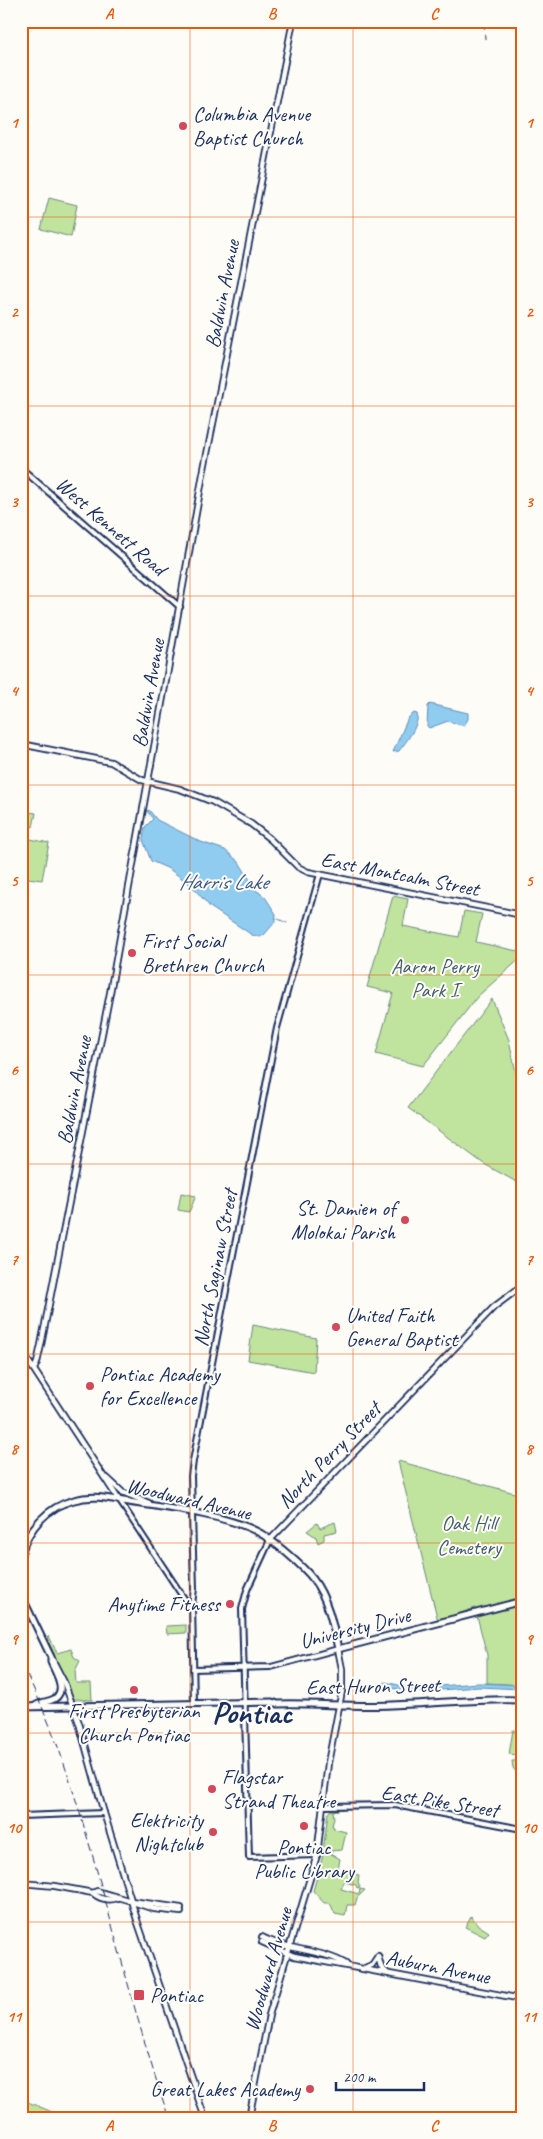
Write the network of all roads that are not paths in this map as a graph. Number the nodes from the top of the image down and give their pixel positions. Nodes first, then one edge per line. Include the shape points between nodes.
1 (293, 21) edge
2 (21, 468) edge
3 (180, 607) junction
4 (21, 744) edge
5 (149, 782) junction
6 (320, 874) junction
7 (522, 915) edge
8 (522, 1286) edge
9 (21, 1350) edge
10 (34, 1369) junction
11 (106, 1477) junction
12 (119, 1500) junction
13 (155, 1506) junction
14 (192, 1513) junction
15 (270, 1540) junction
16 (21, 1554) edge
17 (21, 1591) edge
18 (22, 1597) edge
19 (522, 1601) edge
20 (192, 1611) junction
21 (338, 1650) junction
22 (51, 1657) junction
23 (244, 1668) junction
24 (193, 1669) junction
25 (522, 1700) edge
26 (244, 1703) junction
27 (194, 1704) junction
28 (340, 1704) junction
29 (35, 1706) junction
30 (73, 1706) junction
31 (21, 1707) edge
32 (324, 1806) junction
33 (104, 1814) junction
34 (21, 1816) edge
35 (522, 1829) edge
36 (317, 1855) junction
37 (21, 1883) edge
38 (131, 1901) junction
39 (181, 1910) dead end
40 (290, 1948) junction
41 (288, 1954) junction
42 (315, 1954) junction
43 (298, 1957) junction
44 (347, 1965) junction
45 (364, 1969) junction
46 (388, 1974) junction
47 (522, 1999) edge
48 (205, 2118) edge
49 (249, 2118) edge

1 - 3 main road, Baldwin Avenue
2 - 3 street, West Kennett Road
3 - 5 main road, Baldwin Avenue
4 - 5 main road, East Montcalm Street via 111,762
5 - 6 main road, East Montcalm Street via 186,791 223,807 260,831 298,867
5 - 10 main road, Baldwin Avenue
6 - 7 main road, East Montcalm Street
6 - 14 street, North Saginaw Street via 273,1048 193,1460
8 - 15 main road, North Perry Street via 491,1310
9 - 10 main road
10 - 11 main road
11 - 12 main road
11 - 13 main road via 122,1492
12 - 13 highway, Woodward Avenue
12 - 16 highway, Woodward Avenue via 89,1497 56,1507 32,1530
12 - 20 street
13 - 14 highway, Woodward Avenue
14 - 15 highway, Woodward Avenue via 240,1524
14 - 20 street, North Saginaw Street
15 - 21 highway, Woodward Avenue via 320,1589
15 - 23 street, North Perry Street via 244,1601
17 - 18 highway
18 - 22 highway
19 - 21 highway, University Drive
20 - 24 street, North Saginaw Street
21 - 23 street, University Drive via 271,1667
21 - 28 main road, Woodward Avenue via 342,1675
22 - 29 highway via 60,1693 54,1699
22 - 30 main road
23 - 24 street, University Drive
23 - 26 street, North Perry Street
24 - 27 street, North Saginaw Street
25 - 28 highway, East Huron Street
26 - 27 highway, East Huron Street
26 - 28 highway, East Huron Street
26 - 36 street, North Perry Street via 248,1857
27 - 30 highway, East Huron Street
28 - 32 main road, Woodward Avenue via 328,1762
29 - 30 highway, East Huron Street
29 - 31 highway, East Huron Street
30 - 33 main road
32 - 35 street, East Pike Street via 395,1805
32 - 36 main road, Woodward Avenue
33 - 34 street
33 - 38 main road
36 - 40 main road, Woodward Avenue
37 - 38 main road via 93,1893 98,1891
38 - 39 main road via 147,1907
38 - 48 main road
40 - 41 main road, Woodward Avenue
40 - 41 main road, Auburn Avenue via 262,1940
40 - 42 main road, Auburn Avenue
41 - 43 main road, Auburn Avenue
41 - 49 main road, Woodward Avenue via 269,2015
42 - 43 main road via 302,1953
42 - 44 main road, Auburn Avenue
43 - 44 main road, Auburn Avenue
44 - 45 main road, Auburn Avenue
45 - 46 main road, Auburn Avenue
45 - 46 main road via 372,1965 378,1956
46 - 47 main road, Auburn Avenue

